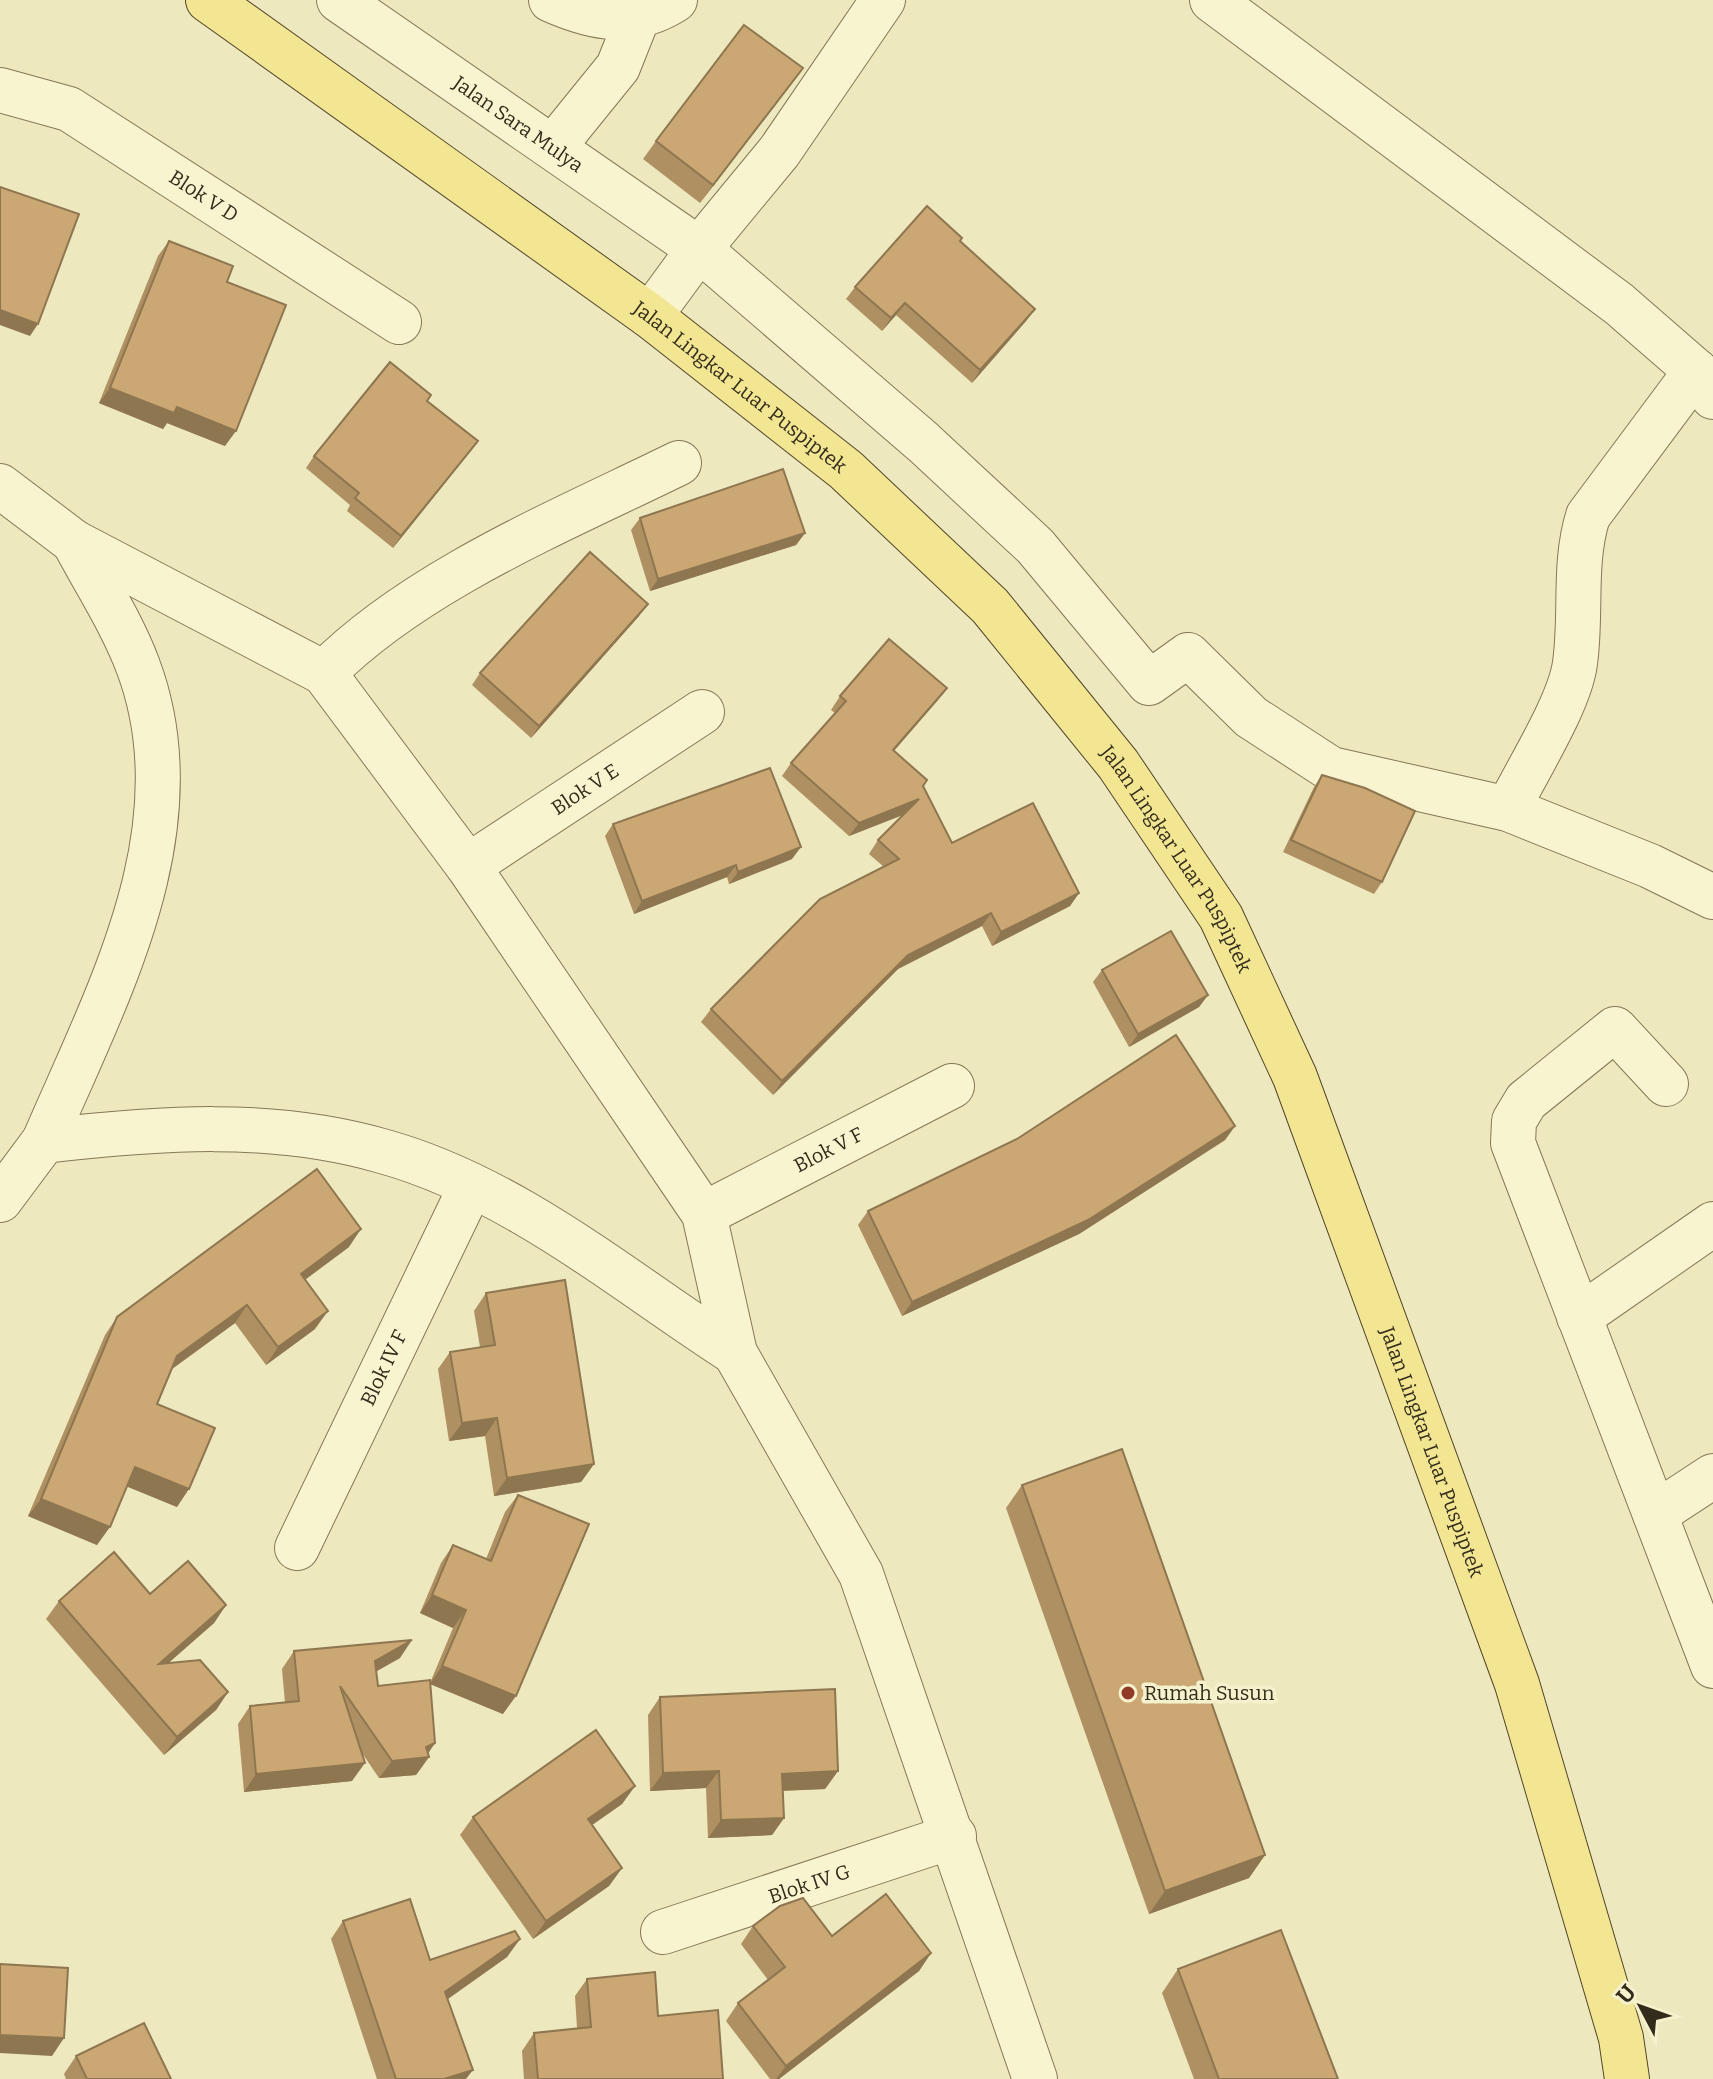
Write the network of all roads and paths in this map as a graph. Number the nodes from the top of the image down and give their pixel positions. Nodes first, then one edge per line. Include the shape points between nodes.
1 (208, 0) edge
2 (339, 0) edge
3 (551, 0) edge
4 (1212, 0) edge
5 (873, 3) edge
6 (657, 7) edge
7 (0, 90) edge
8 (554, 146) junction
9 (699, 249) junction
10 (650, 316) junction
11 (399, 322) dead end
12 (1704, 384) edge
13 (679, 463) dead end
14 (0, 486) edge
15 (74, 542) junction
16 (324, 673) junction
17 (702, 712) dead end
18 (1508, 809) junction
19 (468, 866) junction
20 (1713, 897) edge
21 (1666, 1084) dead end
22 (952, 1086) dead end
23 (44, 1141) junction
24 (471, 1186) junction
25 (0, 1200) edge
26 (704, 1214) junction
27 (1713, 1224) edge
28 (1579, 1317) junction
29 (735, 1353) junction
30 (1713, 1476) edge
31 (1655, 1514) junction
32 (297, 1548) dead end
33 (1713, 1666) edge
34 (954, 1836) junction
35 (663, 1932) dead end
36 (1035, 2079) edge
37 (1627, 2079) edge

1 - 10 main road, Jalan Lingkar Luar Puspiptek
2 - 8 street, Jalan Sara Mulya
3 - 6 street via 615,20
4 - 12 street via 1619,304
5 - 9 street via 779,152
6 - 8 street via 618,67
7 - 11 street, Blok V D via 69,109
8 - 9 street, Jalan Sara Mulya
9 - 10 street
9 - 18 street, Jalan Sara Mulya via 1035,546 1149,683 1188,655 1251,717 1331,769
10 - 37 main road, Jalan Lingkar Luar Puspiptek via 846,470 990,606 1118,764 1221,917 1295,1077 1517,1684 1621,2038
12 - 18 street via 1588,516 1580,542 1575,665
13 - 16 street via 471,566 348,649
14 - 15 street
15 - 16 street
15 - 23 street via 138,666 157,738 160,800 153,852 110,988
16 - 19 street
17 - 19 street, Blok V E
18 - 20 street
19 - 26 street
21 - 28 street via 1615,1029 1526,1101 1514,1121 1513,1143
22 - 26 street, Blok V F
23 - 24 street via 151,1128 214,1127 329,1138 385,1151
23 - 25 street
24 - 29 street via 556,1234
24 - 32 street, Blok IV F
26 - 29 street
27 - 28 street
28 - 31 street
29 - 34 street via 861,1574
30 - 31 street
31 - 33 street
34 - 35 street, Blok IV G
34 - 36 street

